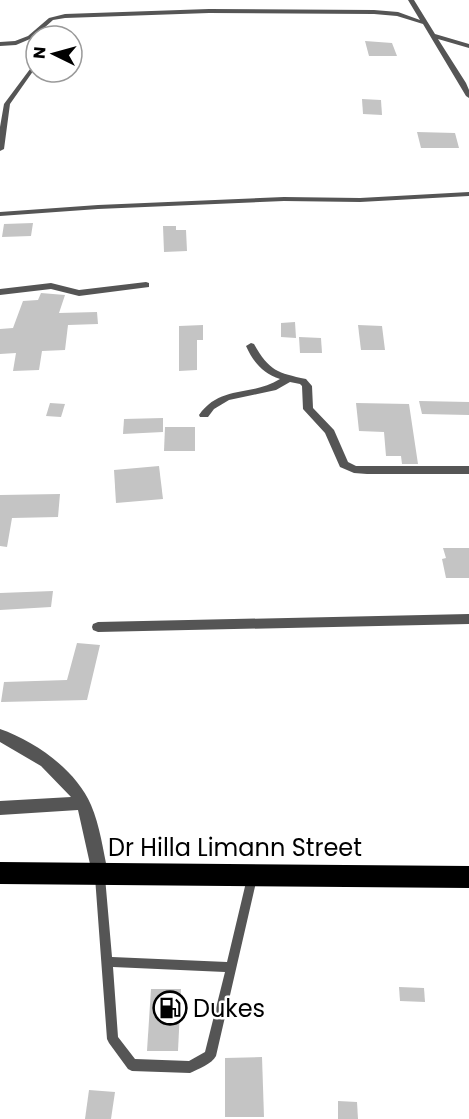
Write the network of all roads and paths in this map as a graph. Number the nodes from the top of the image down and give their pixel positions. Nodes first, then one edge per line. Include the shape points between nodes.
1 (411, 0) edge
2 (424, 23) junction
3 (46, 24) edge
4 (435, 36) junction
5 (24, 41) edge
6 (0, 44) edge
7 (469, 47) edge
8 (446, 54) junction
9 (24, 80) edge
10 (469, 96) edge
11 (0, 149) edge
12 (469, 194) edge
13 (0, 214) edge
14 (146, 285) dead end
15 (0, 292) edge
16 (251, 346) dead end
17 (287, 379) junction
18 (204, 415) dead end
19 (469, 470) edge
20 (469, 619) edge
21 (98, 627) dead end
22 (0, 735) edge
23 (83, 802) junction
24 (0, 808) edge
25 (0, 873) edge
26 (100, 873) junction
27 (253, 874) junction
28 (469, 877) edge
29 (107, 962) junction
30 (231, 967) junction

1 - 2 street
2 - 3 street via 398,14 374,12 209,11 65,16
2 - 4 street
4 - 7 street
4 - 8 street
5 - 6 street
7 - 8 street
8 - 10 street
9 - 11 street via 7,104
12 - 13 street
14 - 15 street via 79,293 51,286
16 - 17 street via 256,360
17 - 18 street via 271,388 226,398 209,407
17 - 19 street via 303,381 308,409 330,432 344,464 354,469
20 - 21 street
22 - 23 street via 40,757
23 - 24 street
23 - 26 street
25 - 26 highway, Dr Hilla Limann Street
26 - 27 highway, Dr Hilla Limann Street
26 - 29 lane
27 - 28 highway, Dr Hilla Limann Street
27 - 30 lane
29 - 30 lane
29 - 30 lane via 113,1039 132,1065 190,1067 210,1056

